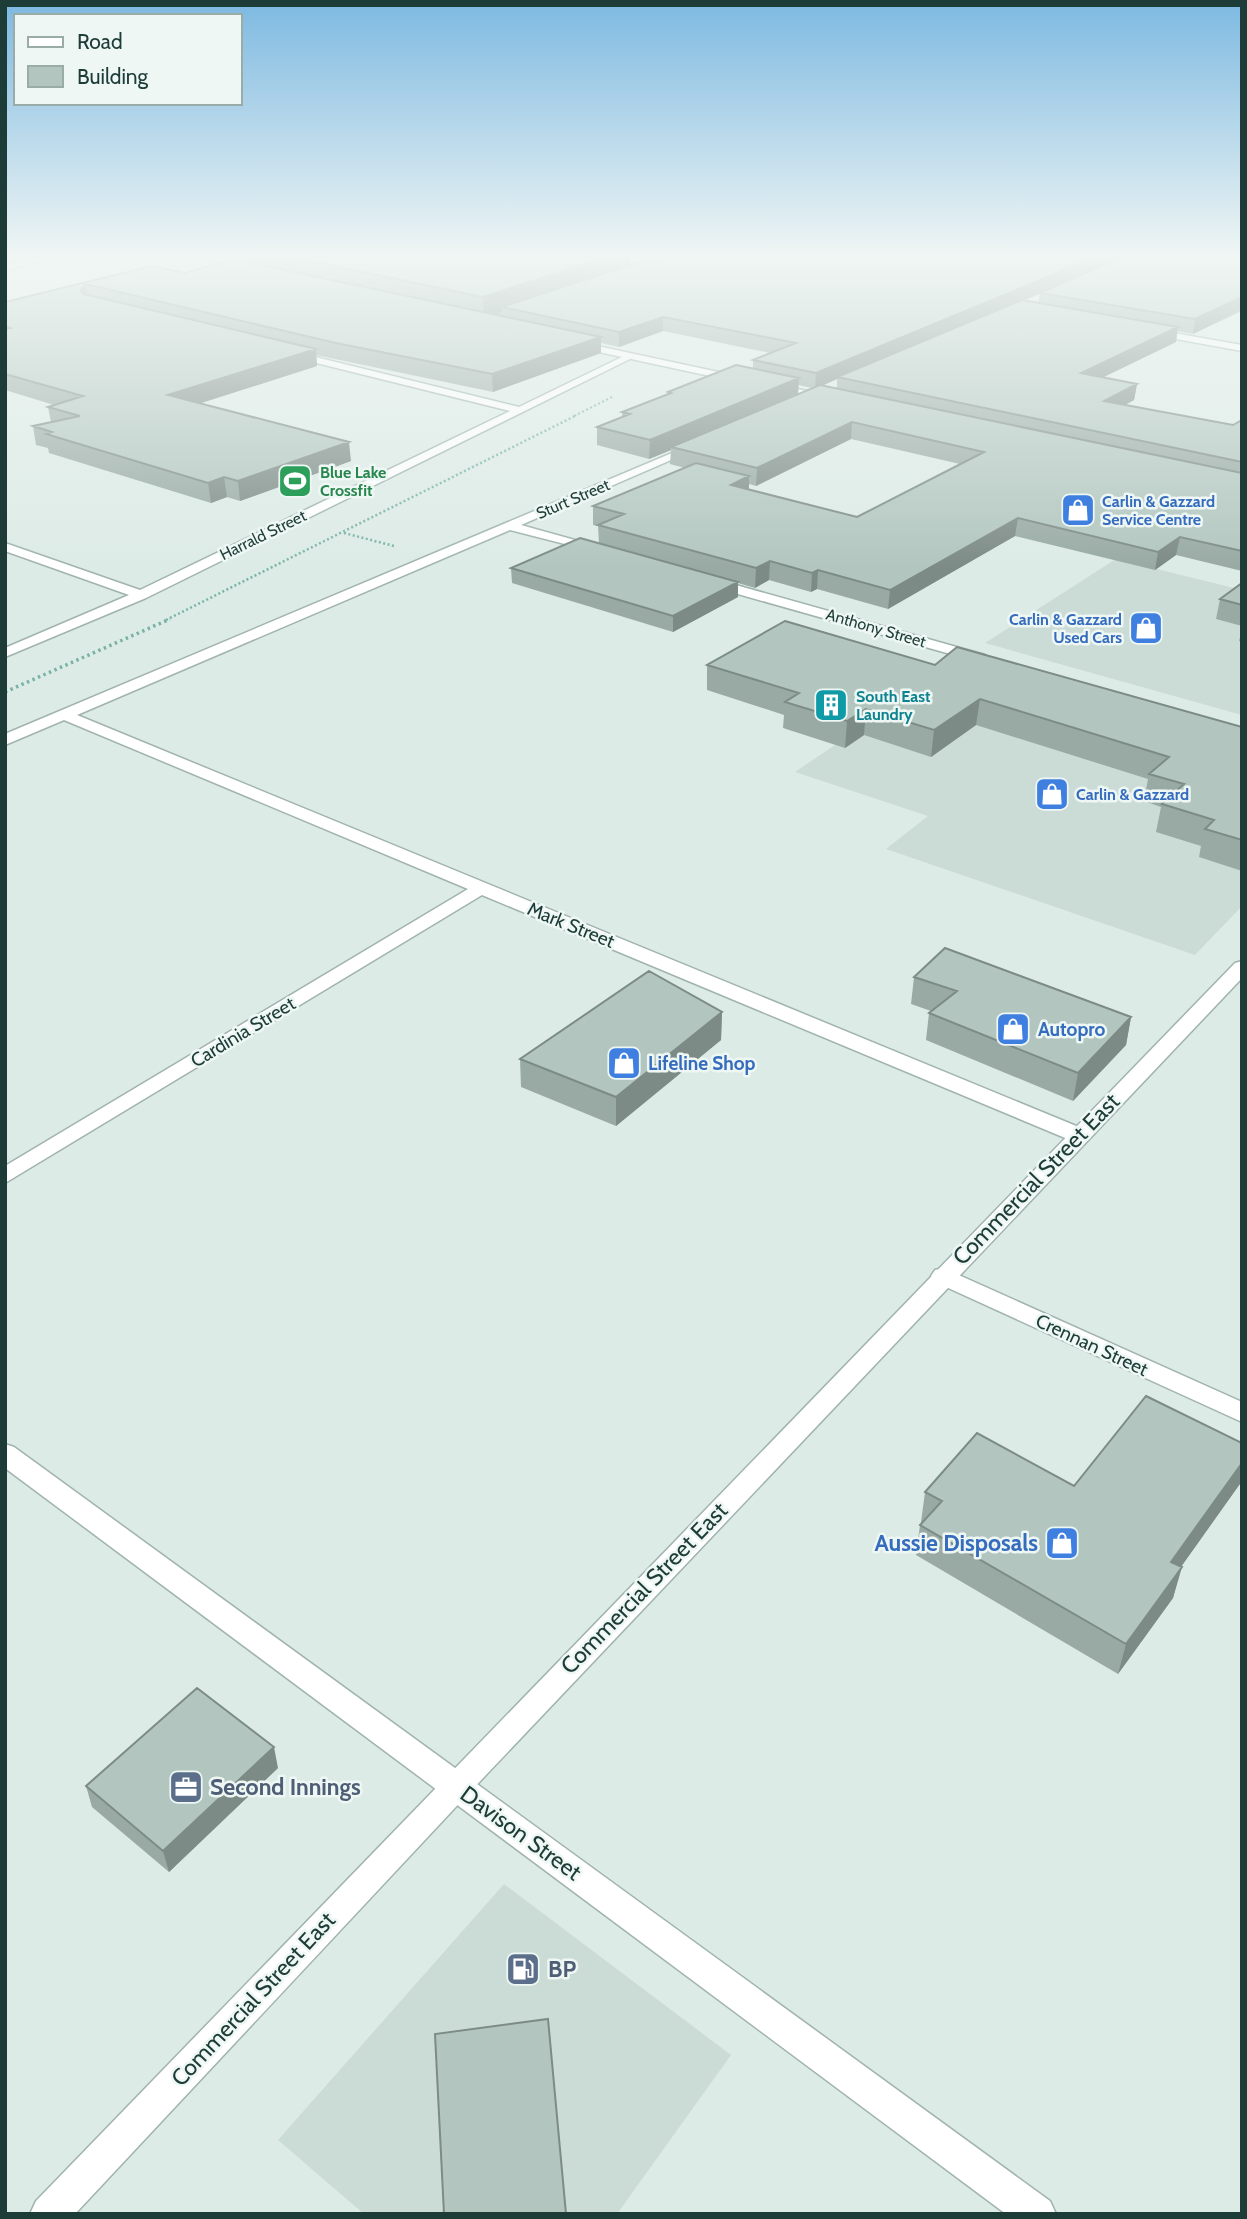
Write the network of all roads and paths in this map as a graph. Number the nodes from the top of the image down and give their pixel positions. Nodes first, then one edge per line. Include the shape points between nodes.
1 (316, 361) edge
2 (622, 361) edge
3 (652, 361) edge
4 (842, 385) edge
5 (613, 396) dead end
6 (816, 396) junction
7 (843, 401) edge
8 (791, 406) edge
9 (519, 410) junction
10 (701, 444) edge
11 (510, 526) junction
12 (5, 547) edge
13 (617, 555) edge
14 (696, 578) edge
15 (141, 595) junction
16 (10, 649) edge
17 (989, 660) edge
18 (5, 692) edge
19 (64, 715) junction
20 (5, 740) edge
21 (481, 888) junction
22 (1242, 967) edge
23 (1078, 1135) junction
24 (5, 1176) edge
25 (943, 1276) junction
26 (1242, 1413) edge
27 (5, 1454) edge
28 (456, 1785) junction
29 (49, 2214) edge
30 (1037, 2214) edge

1 - 9 street
2 - 9 street, Harrald Street
3 - 6 street
4 - 6 street
5 - 18 path via 201,605
6 - 7 street
6 - 8 street
9 - 15 street, Harrald Street
10 - 11 street, Sturt Street
11 - 13 street
11 - 19 street, Sturt Street
12 - 15 street
14 - 17 street, Anthony Street
15 - 16 street, Harrald Street
19 - 20 street, Sturt Street
19 - 21 street, Mark Street
21 - 23 street, Mark Street
21 - 24 street, Cardinia Street
22 - 23 street, Commercial Street East
23 - 25 street, Commercial Street East
25 - 26 street, Crennan Street
25 - 28 street, Commercial Street East
27 - 28 street, Davison Street
28 - 29 street, Commercial Street East
28 - 30 street, Davison Street

